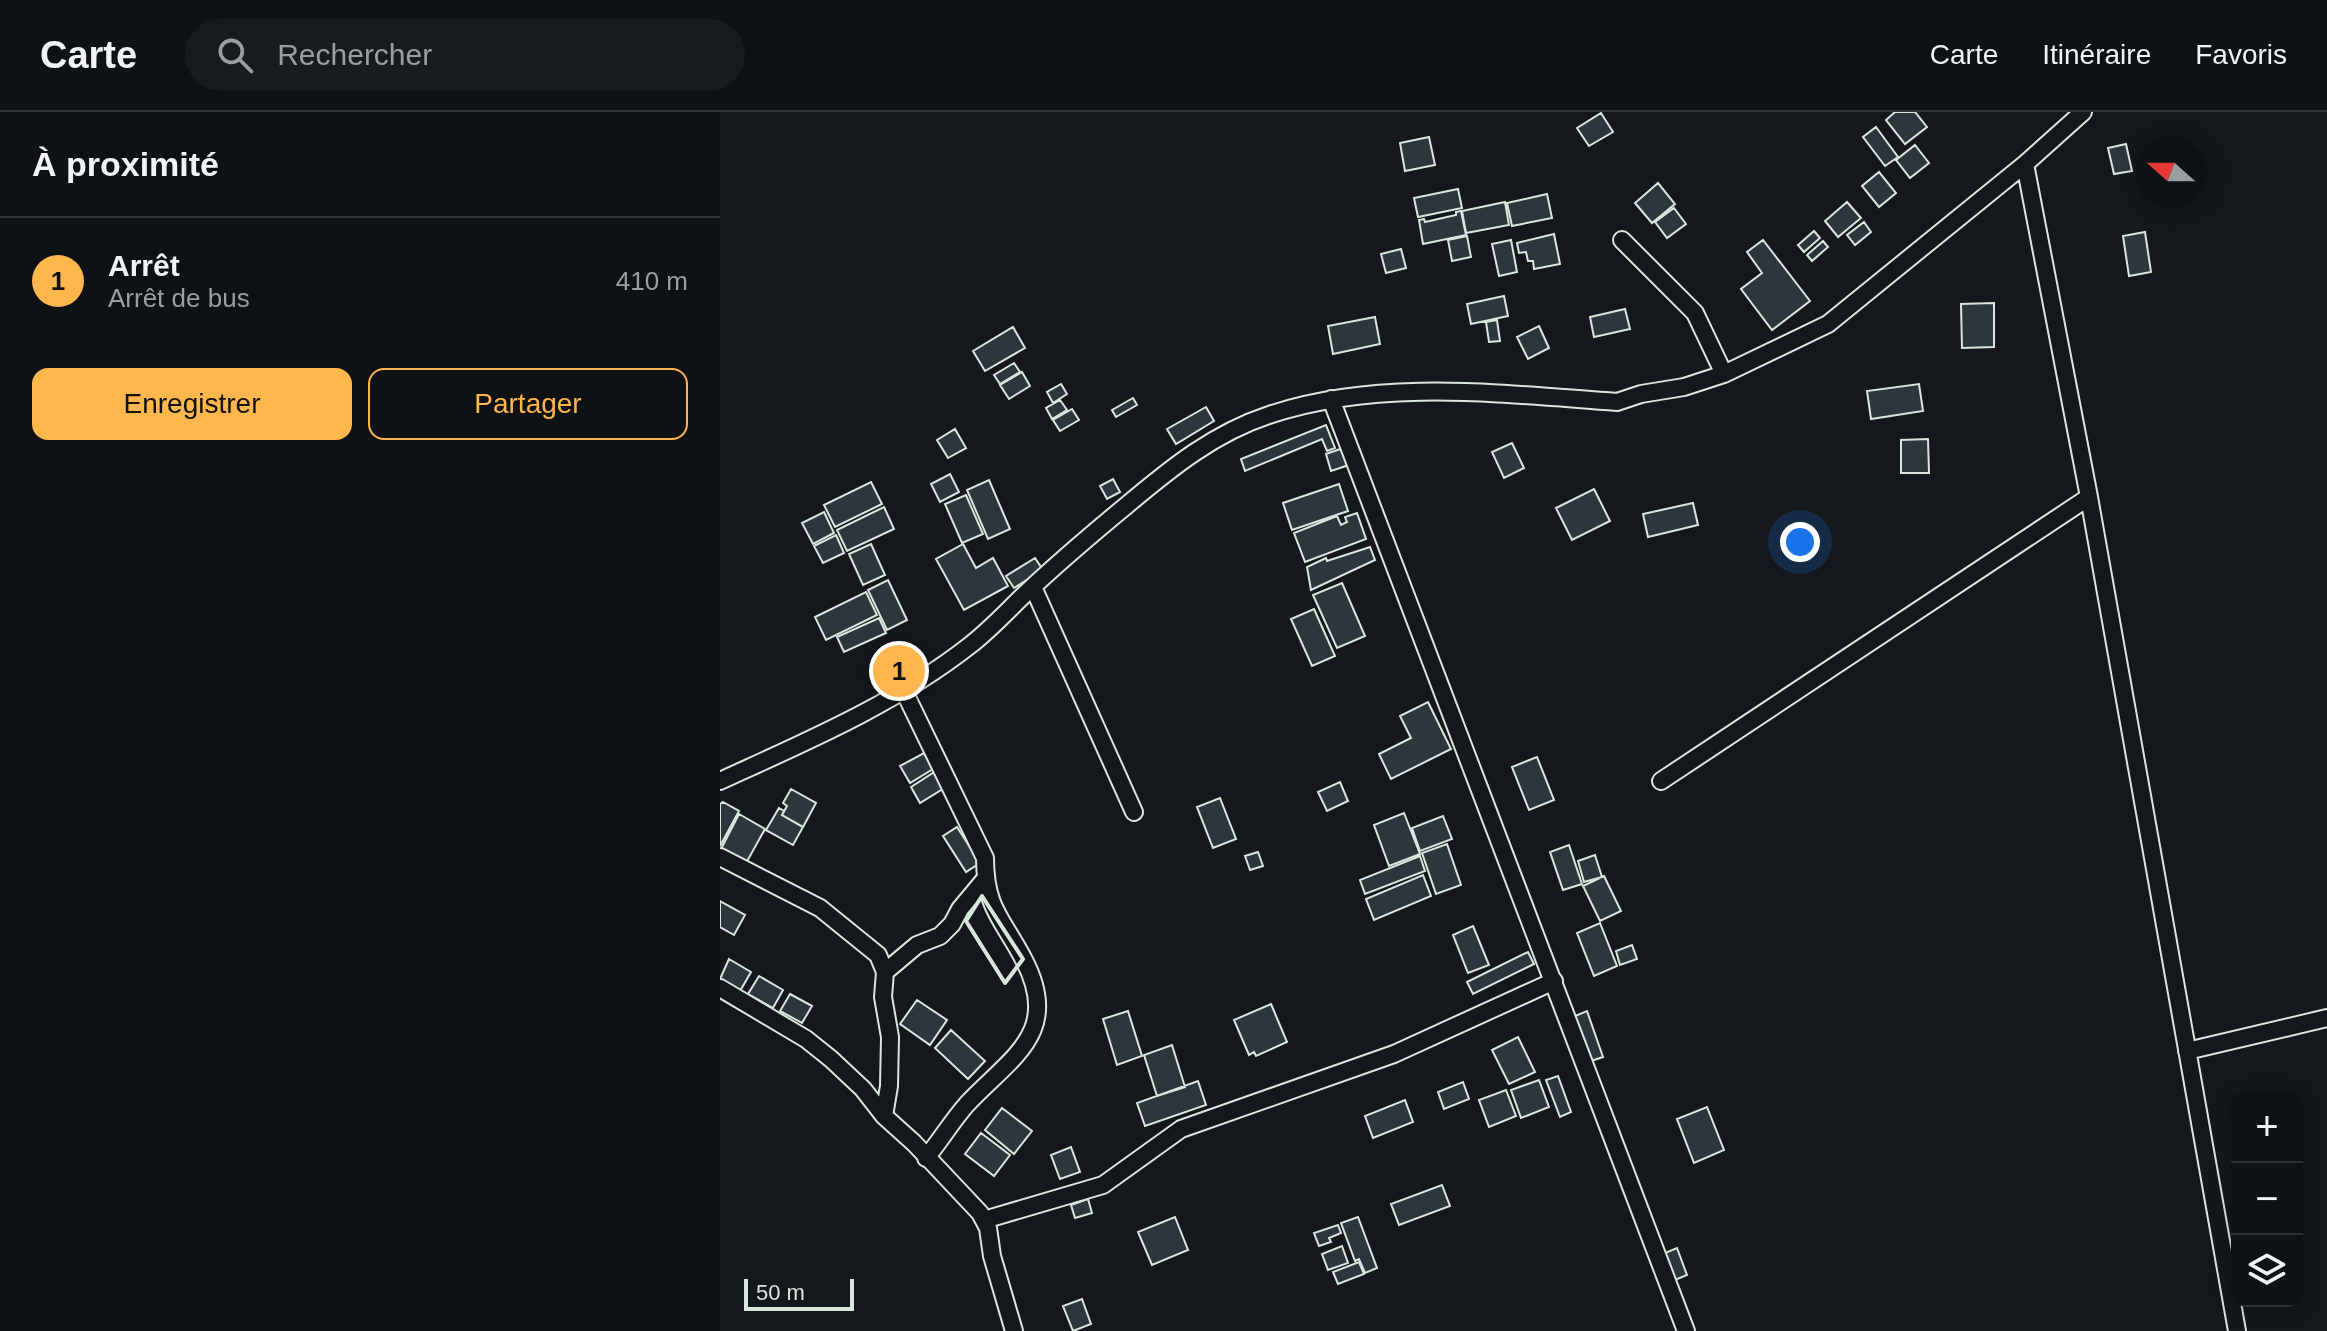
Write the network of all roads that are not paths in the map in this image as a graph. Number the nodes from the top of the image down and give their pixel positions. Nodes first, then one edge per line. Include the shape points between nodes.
1 (2083, 112) edge
2 (2025, 164) junction
3 (1622, 240) dead end
4 (1724, 374) junction
5 (1331, 399) junction
6 (2089, 497) junction
7 (1033, 587) junction
8 (903, 689) junction
9 (720, 781) edge
10 (1661, 781) dead end
11 (1134, 812) dead end
12 (720, 857) edge
13 (985, 879) junction
14 (885, 972) junction
15 (1554, 981) junction
16 (720, 988) edge
17 (2327, 1018) edge
18 (2187, 1051) junction
19 (884, 1116) junction
20 (926, 1158) junction
21 (984, 1220) junction
22 (1014, 1331) edge
23 (1686, 1331) edge
24 (2237, 1331) edge

1 - 2 street
2 - 4 street via 1828,324
2 - 6 street
3 - 4 street via 1695,313
4 - 5 street via 1617,402 1437,393
5 - 7 street via 1235,428 1190,454
5 - 15 street
6 - 10 street
6 - 18 street
7 - 8 street via 971,645
7 - 11 street
8 - 9 street
8 - 13 street via 985,858
12 - 14 street via 820,908 878,955
13 - 14 street via 940,936 917,945
13 - 20 street via 992,907 1026,962 1038,998 1035,1026 1020,1053 965,1107
14 - 19 street via 890,1037
15 - 21 street via 1394,1054 1181,1129 1103,1185
15 - 23 street
16 - 19 street via 806,1039 863,1089
17 - 18 street
18 - 24 street
19 - 20 street
20 - 21 street
21 - 22 street

